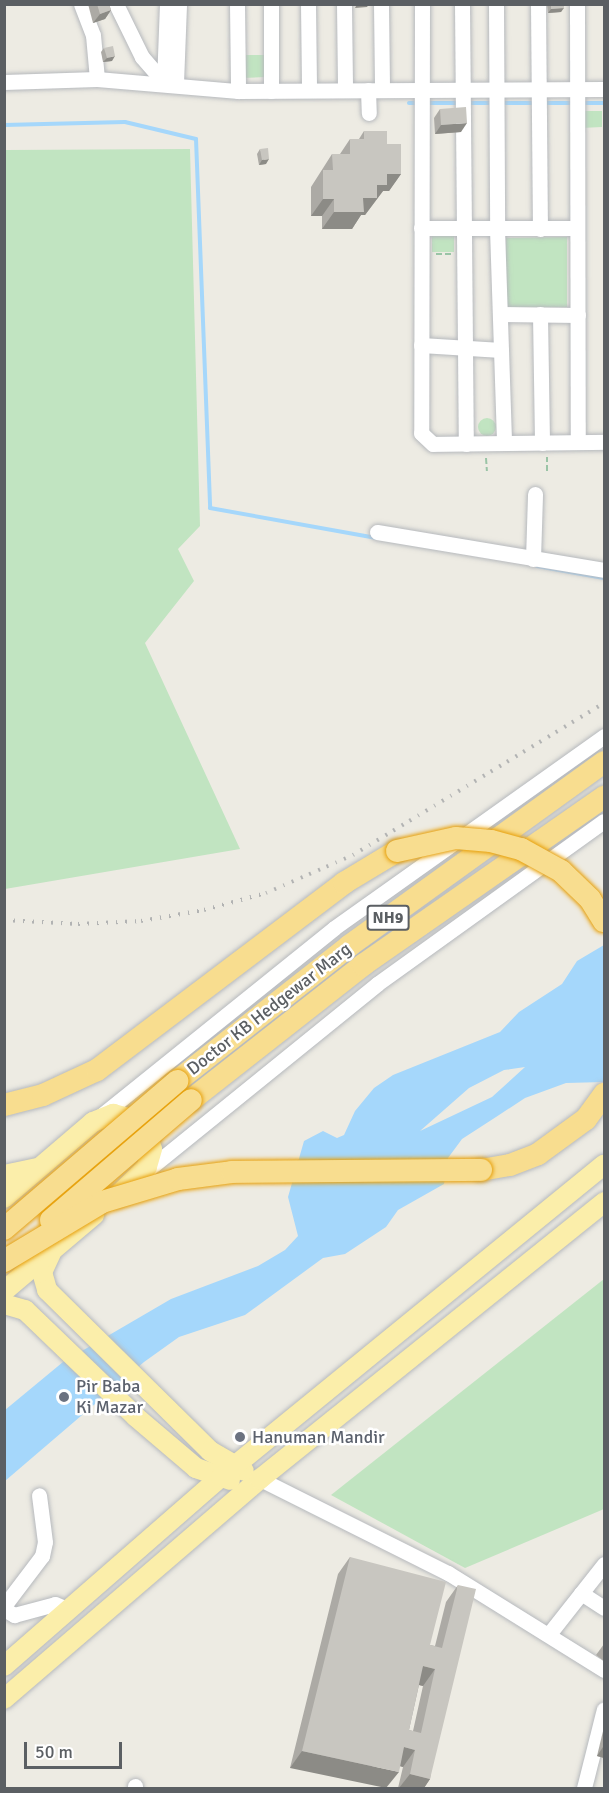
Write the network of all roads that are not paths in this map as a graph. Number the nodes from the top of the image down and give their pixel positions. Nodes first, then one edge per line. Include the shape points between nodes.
1 (81, 4) edge
2 (116, 4) edge
3 (167, 4) edge
4 (179, 4) edge
5 (237, 4) edge
6 (271, 4) edge
7 (308, 4) edge
8 (344, 4) edge
9 (381, 4) edge
10 (422, 4) edge
11 (462, 4) edge
12 (496, 4) edge
13 (538, 4) edge
14 (577, 4) edge
15 (97, 80) junction
16 (4, 82) edge
17 (170, 83) junction
18 (604, 89) edge
19 (309, 90) junction
20 (345, 90) junction
21 (375, 90) junction
22 (422, 90) junction
23 (463, 90) junction
24 (496, 90) junction
25 (539, 90) junction
26 (577, 90) junction
27 (238, 91) junction
28 (271, 91) junction
29 (369, 113) dead end
30 (421, 228) junction
31 (540, 228) junction
32 (578, 228) junction
33 (464, 229) junction
34 (497, 229) junction
35 (500, 314) junction
36 (540, 314) junction
37 (578, 315) junction
38 (421, 345) junction
39 (465, 348) junction
40 (501, 350) junction
41 (504, 442) junction
42 (542, 442) junction
43 (578, 442) junction
44 (604, 442) edge
45 (466, 444) junction
46 (535, 494) dead end
47 (377, 532) dead end
48 (533, 559) junction
49 (604, 570) edge
50 (604, 736) edge
51 (604, 762) edge
52 (604, 797) edge
53 (604, 821) edge
54 (604, 921) edge
55 (604, 1094) edge
56 (4, 1105) edge
57 (93, 1122) junction
58 (604, 1165) edge
59 (137, 1179) junction
60 (12, 1180) edge
61 (4, 1198) edge
62 (604, 1202) edge
63 (4, 1229) edge
64 (60, 1244) junction
65 (4, 1261) edge
66 (4, 1291) edge
67 (4, 1304) edge
68 (228, 1471) junction
69 (254, 1484) junction
70 (39, 1495) dead end
71 (604, 1564) edge
72 (581, 1593) junction
73 (4, 1608) edge
74 (604, 1608) edge
75 (69, 1610) junction
76 (549, 1634) junction
77 (4, 1666) edge
78 (604, 1670) edge
79 (4, 1699) edge
80 (604, 1709) edge
81 (584, 1788) edge

1 - 15 street via 93,35
2 - 17 street via 142,57
3 - 17 street
4 - 17 street
5 - 27 street
6 - 28 street
7 - 19 street
8 - 20 street
9 - 21 street
10 - 22 street
11 - 23 street
12 - 24 street
13 - 25 street
14 - 26 street
15 - 16 street
15 - 17 street
17 - 27 street via 195,90
18 - 26 street
19 - 20 street
19 - 28 street
20 - 21 street
21 - 22 street
21 - 29 street
22 - 23 street
22 - 30 street
23 - 24 street
23 - 33 street
24 - 25 street
24 - 34 street
25 - 26 street
25 - 31 street
26 - 32 street
27 - 28 street
30 - 33 street
30 - 38 street
31 - 32 street
31 - 34 street
32 - 37 street
33 - 34 street
33 - 39 street
34 - 35 street
35 - 36 street
35 - 40 street
36 - 37 street
36 - 42 street
37 - 43 street
38 - 39 street
38 - 45 street via 421,433 433,444
39 - 40 street
39 - 45 street
40 - 41 street
41 - 42 street
41 - 45 street
42 - 43 street
43 - 44 street
46 - 48 street
47 - 48 street
48 - 49 street
50 - 57 street via 334,928
51 - 63 highway, Doctor KB Hedgewar Marg / NH9, bridge via 349,946 177,1081
52 - 65 highway, Doctor KB Hedgewar Marg / NH9, bridge via 363,964 191,1100
53 - 59 street via 377,984 206,1119
54 - 56 highway, bridge via 590,899 561,871 521,849 475,839 438,839 411,846 344,883 97,1070 43,1095
55 - 65 highway, bridge via 586,1119 564,1137 510,1165 458,1172 232,1172 178,1179 102,1202
57 - 59 main road via 102,1116 125,1115 144,1128 150,1138 150,1161
57 - 60 main road via 48,1161
58 - 68 main road
59 - 64 main road
60 - 61 main road
60 - 64 main road
62 - 69 main road
64 - 66 main road
64 - 68 main road via 42,1278 57,1301
67 - 68 main road via 16,1305 37,1321 136,1417 196,1468
68 - 69 main road
68 - 75 main road
69 - 76 street via 277,1490 448,1573
69 - 79 main road
70 - 73 street via 45,1542 42,1556
71 - 72 street
72 - 74 street
72 - 76 street
73 - 75 street via 14,1615 55,1604
75 - 77 main road
76 - 78 street
80 - 81 street

